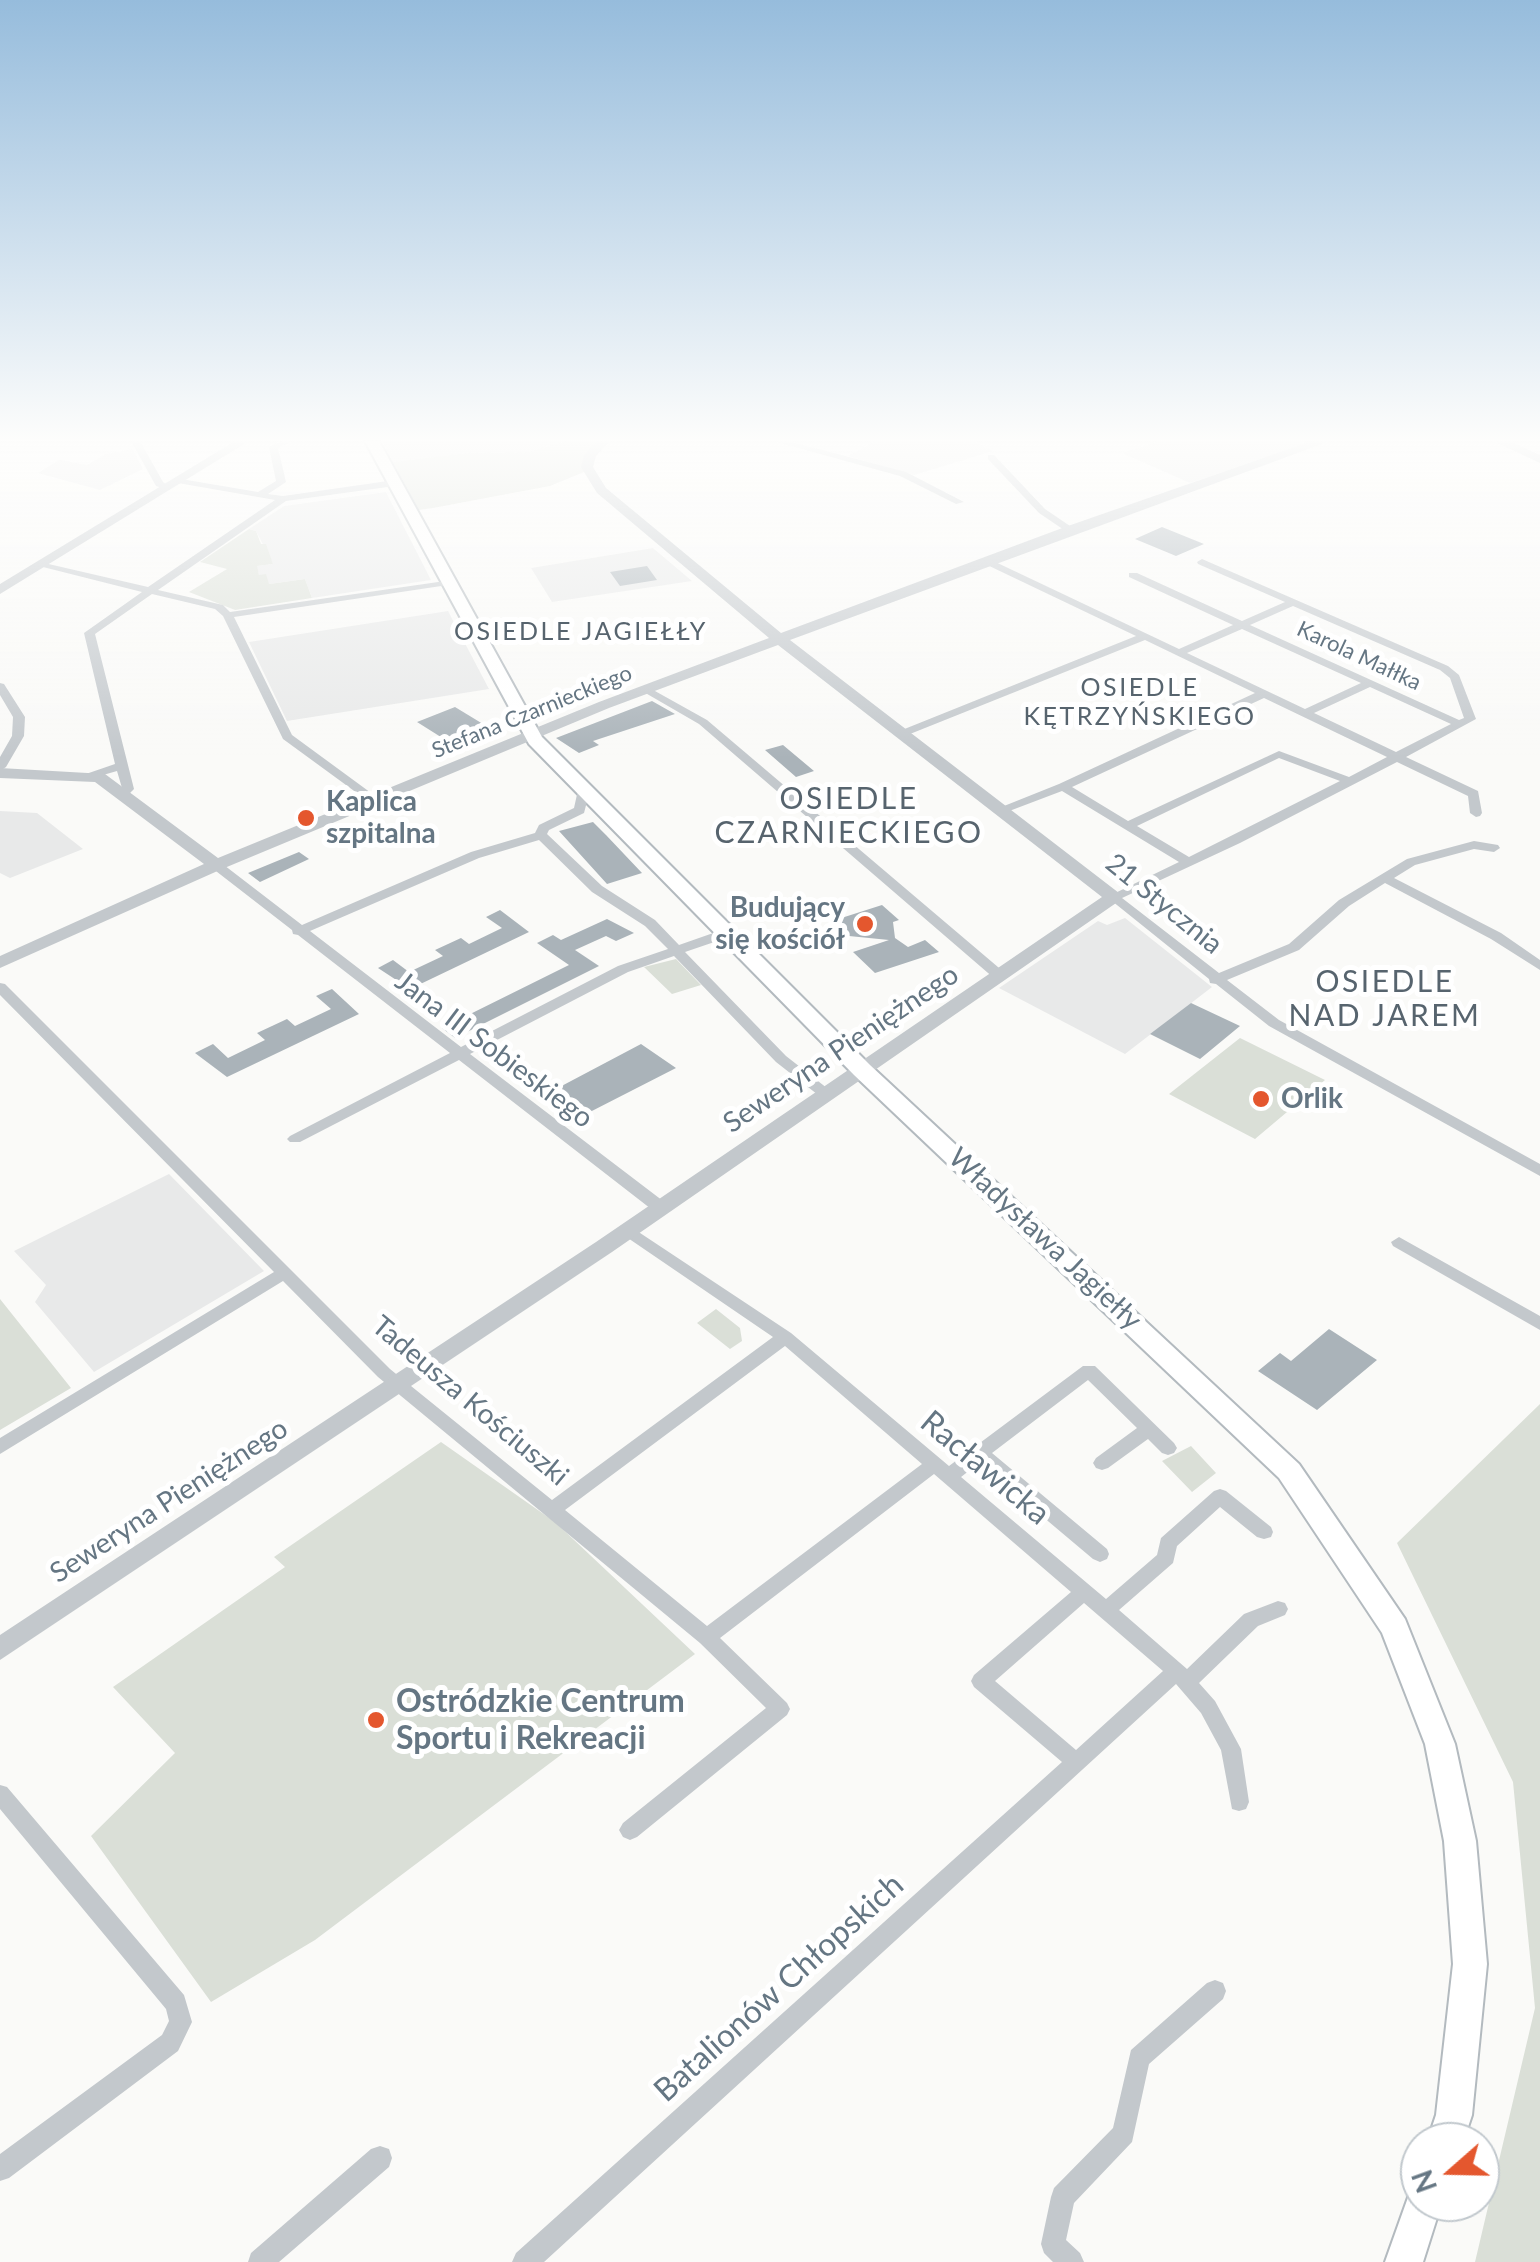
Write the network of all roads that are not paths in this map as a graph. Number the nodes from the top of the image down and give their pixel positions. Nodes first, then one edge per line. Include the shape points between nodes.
1 (70, 547) edge
2 (213, 547) edge
3 (429, 547) edge
4 (669, 547) edge
5 (1026, 547) edge
6 (987, 561) junction
7 (1202, 562) dead end
8 (40, 565) junction
9 (1132, 575) dead end
10 (448, 582) junction
11 (150, 589) junction
12 (0, 590) edge
13 (1293, 602) junction
14 (228, 615) junction
15 (1242, 625) junction
16 (1144, 637) junction
17 (780, 639) junction
18 (1178, 653) junction
19 (1370, 684) junction
20 (0, 686) edge
21 (646, 689) junction
22 (1263, 694) junction
23 (1304, 714) junction
24 (1460, 724) junction
25 (901, 734) junction
26 (532, 736) junction
27 (1396, 758) junction
28 (121, 766) junction
29 (0, 770) edge
30 (89, 775) junction
31 (1350, 782) junction
32 (1063, 787) junction
33 (584, 790) junction
34 (123, 793) junction
35 (376, 801) junction
36 (1000, 810) junction
37 (1476, 813) dead end
38 (1128, 826) junction
39 (542, 835) junction
40 (1494, 848) dead end
41 (1188, 862) junction
42 (216, 865) junction
43 (1385, 878) junction
44 (1112, 898) junction
45 (298, 931) junction
46 (724, 934) junction
47 (674, 950) junction
48 (0, 963) edge
49 (1540, 966) edge
50 (1000, 976) junction
51 (1214, 980) junction
52 (0, 988) edge
53 (459, 1053) junction
54 (862, 1070) junction
55 (827, 1094) junction
56 (295, 1139) dead end
57 (1536, 1163) edge
58 (660, 1208) junction
59 (628, 1230) junction
60 (1399, 1242) dead end
61 (286, 1272) junction
62 (1540, 1324) edge
63 (784, 1337) junction
64 (398, 1385) junction
65 (1148, 1429) junction
66 (0, 1447) edge
67 (1168, 1448) dead end
68 (980, 1453) junction
69 (1102, 1464) dead end
70 (942, 1470) junction
71 (554, 1508) junction
72 (1264, 1532) dead end
73 (1100, 1554) dead end
74 (1084, 1592) junction
75 (1278, 1609) dead end
76 (1106, 1610) junction
77 (708, 1637) junction
78 (0, 1649) edge
79 (1182, 1676) junction
80 (1076, 1762) junction
81 (0, 1794) edge
82 (1239, 1802) dead end
83 (630, 1830) dead end
84 (1215, 1991) dead end
85 (1452, 2122) edge
86 (380, 2158) dead end
87 (0, 2169) edge
88 (1417, 2222) edge
89 (1062, 2253) edge
90 (260, 2262) edge
91 (525, 2262) edge
92 (1404, 2262) edge

1 - 8 street
2 - 11 street
3 - 10 main road, Władysława Jagiełły
4 - 17 street, 21 Stycznia
5 - 6 street, Stefana Czarnieckiego
6 - 16 street
6 - 17 street, Stefana Czarnieckiego
7 - 13 street
8 - 11 street
8 - 12 street
9 - 15 street, Karola Małłka
10 - 14 street
10 - 26 main road, Władysława Jagiełły
11 - 14 street via 199,599
11 - 28 street via 88,632
13 - 15 street
13 - 24 street via 1444,668 1455,677 1470,718
14 - 35 street via 287,737
15 - 18 street
15 - 19 street, Karola Małłka
16 - 18 street
16 - 25 street
17 - 21 street, Stefana Czarnieckiego
17 - 25 street, 21 Stycznia
18 - 22 street
19 - 23 street
19 - 24 street, Karola Małłka
20 - 29 street via 19,717 18,736
21 - 26 street, Stefana Czarnieckiego
21 - 50 street via 703,722
22 - 23 street
22 - 32 street
23 - 27 street
24 - 27 street, Seweryna Pieniężnego
25 - 36 street, 21 Stycznia
26 - 33 main road, Władysława Jagiełły
26 - 35 street, Stefana Czarnieckiego
27 - 31 street, Seweryna Pieniężnego
27 - 37 street via 1474,794
28 - 30 street
28 - 34 street via 128,789
29 - 30 street
30 - 34 street
31 - 38 street via 1279,754
31 - 41 street, Seweryna Pieniężnego
32 - 36 street
32 - 38 street
33 - 39 street via 580,810 543,828
33 - 46 main road, Władysława Jagiełły
34 - 42 street
35 - 42 street, Stefana Czarnieckiego
36 - 44 street, 21 Stycznia
38 - 41 street
39 - 45 street via 476,855
39 - 47 street via 596,889 650,922
40 - 43 street via 1474,845 1411,862
41 - 44 street, Seweryna Pieniężnego
42 - 45 street, Jana III Sobieskiego
42 - 48 street, Stefana Czarnieckiego
43 - 49 street
43 - 51 street via 1294,946
44 - 50 street, Seweryna Pieniężnego
44 - 51 street, 21 Stycznia
45 - 53 street, Jana III Sobieskiego
46 - 47 street
46 - 54 main road, Władysława Jagiełły
47 - 53 street via 623,968
47 - 55 street via 781,1059
50 - 54 street, Seweryna Pieniężnego
51 - 57 street, 21 Stycznia via 1284,1029
52 - 61 street, Tadeusza Kościuszki
53 - 56 street
53 - 58 street, Jana III Sobieskiego
54 - 55 street, Seweryna Pieniężnego
54 - 85 main road, Władysława Jagiełły via 1289,1470 1395,1628 1440,1744 1460,1841 1470,1964
55 - 58 street, Seweryna Pieniężnego
58 - 59 street, Seweryna Pieniężnego
59 - 63 street, Racławicka
59 - 64 street, Seweryna Pieniężnego
60 - 62 street
61 - 64 street, Tadeusza Kościuszki
61 - 66 street
63 - 70 street, Racławicka
63 - 71 street
64 - 71 street, Tadeusza Kościuszki
64 - 78 street, Seweryna Pieniężnego
65 - 67 street
65 - 68 street via 1089,1370
65 - 69 street
68 - 70 street
68 - 73 street
70 - 74 street, Racławicka
70 - 77 street
71 - 77 street, Tadeusza Kościuszki
72 - 76 street via 1220,1496 1168,1543 1166,1558
74 - 76 street, Racławicka
74 - 80 street via 981,1680
75 - 79 street, Batalionów Chłopskich via 1251,1620
76 - 79 street, Racławicka
77 - 83 street, Tadeusza Kościuszki via 780,1710
79 - 80 street, Batalionów Chłopskich
79 - 82 street, Racławicka via 1231,1748
80 - 91 street, Batalionów Chłopskich
81 - 87 street via 176,2003 182,2022 170,2044
84 - 89 street via 1139,2058 1124,2134 1063,2198
86 - 90 street
88 - 92 main road

